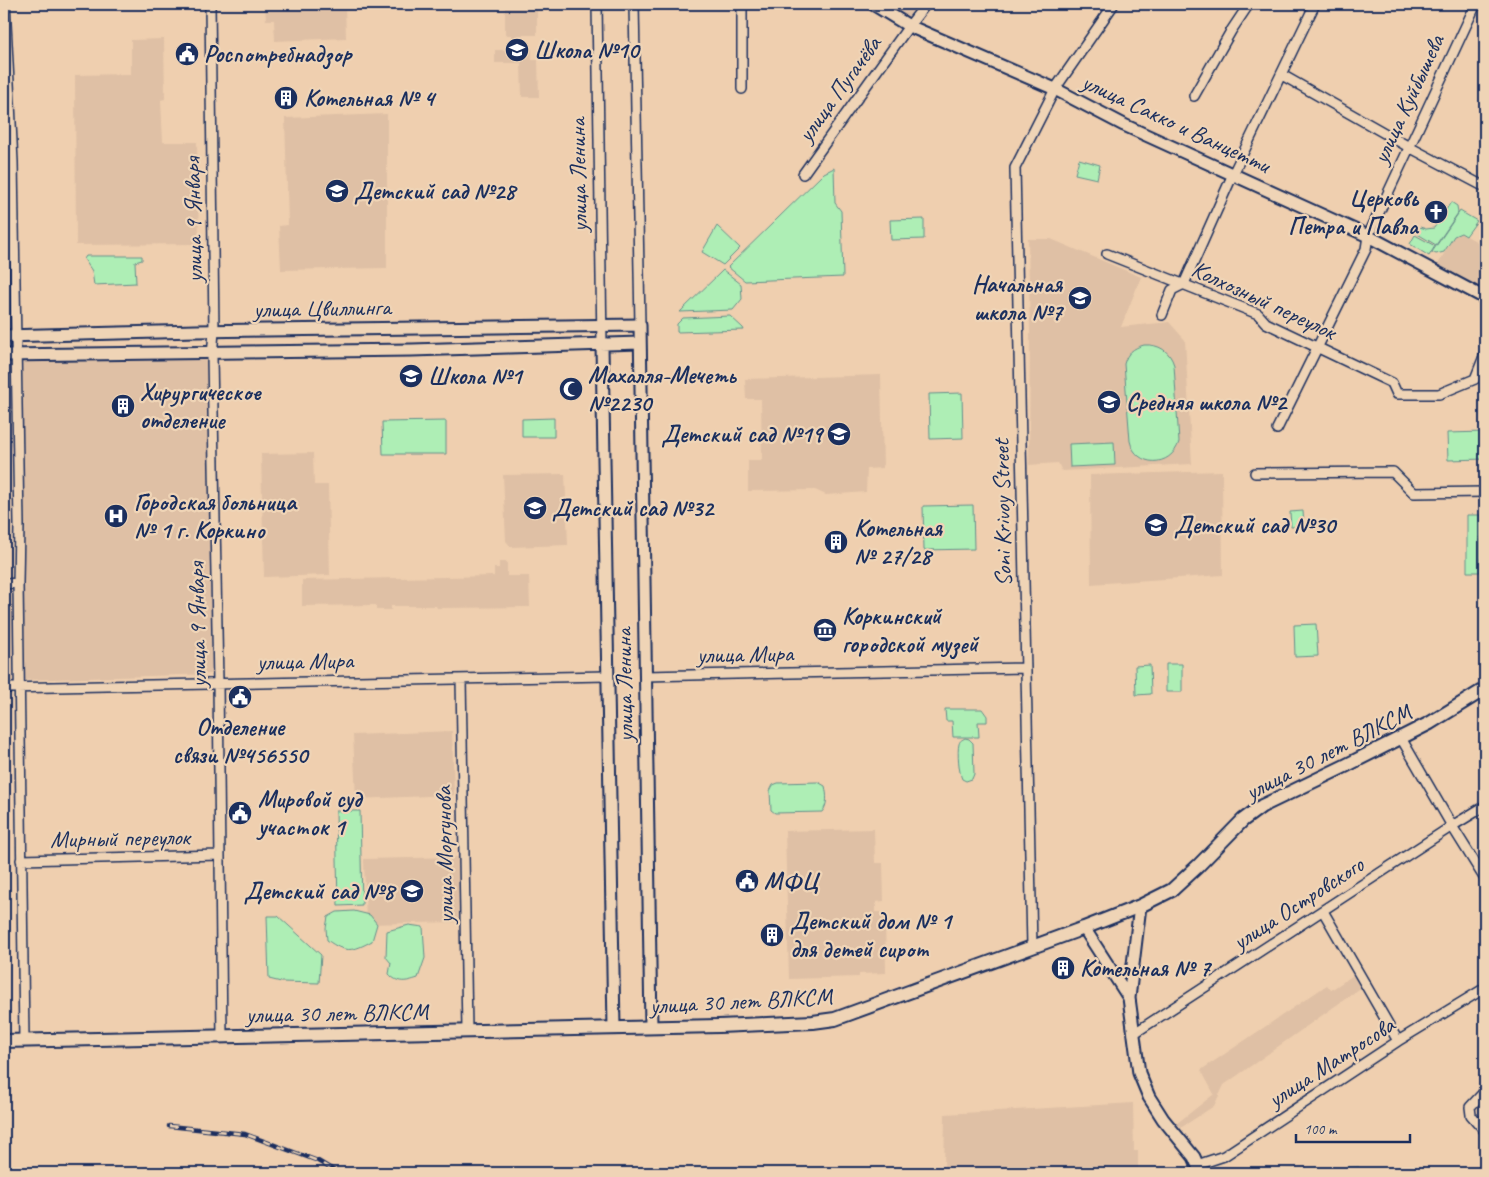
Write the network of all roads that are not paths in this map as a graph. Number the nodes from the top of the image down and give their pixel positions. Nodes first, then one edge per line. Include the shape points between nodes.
1 (5, 4) edge
2 (210, 4) edge
3 (597, 4) edge
4 (634, 4) edge
5 (742, 4) edge
6 (873, 4) edge
7 (926, 4) edge
8 (1114, 4) edge
9 (1249, 4) edge
10 (1314, 4) edge
11 (1476, 4) edge
12 (909, 26) junction
13 (1282, 75) junction
14 (1055, 88) junction
15 (742, 89) dead end
16 (1194, 96) dead end
17 (1409, 147) junction
18 (8, 162) edge
19 (803, 174) dead end
20 (1233, 174) junction
21 (1485, 187) edge
22 (1368, 236) junction
23 (1107, 254) dead end
24 (1184, 284) junction
25 (1485, 298) edge
26 (1162, 315) dead end
27 (640, 325) junction
28 (602, 326) junction
29 (214, 331) junction
30 (10, 336) edge
31 (640, 343) junction
32 (602, 345) junction
33 (1318, 347) junction
34 (212, 353) junction
35 (1485, 354) edge
36 (4, 356) edge
37 (16, 356) junction
38 (1277, 429) dead end
39 (1255, 473) dead end
40 (1485, 492) edge
41 (18, 583) junction
42 (4, 584) edge
43 (1026, 668) junction
44 (608, 676) junction
45 (645, 676) junction
46 (461, 679) junction
47 (218, 683) junction
48 (19, 687) junction
49 (4, 688) edge
50 (1485, 689) edge
51 (1401, 738) junction
52 (1485, 806) edge
53 (1452, 826) junction
54 (220, 855) junction
55 (21, 860) junction
56 (1485, 879) edge
57 (1140, 906) junction
58 (1323, 911) junction
59 (1084, 928) junction
60 (1032, 947) junction
61 (1485, 988) edge
62 (1129, 998) junction
63 (651, 1027) junction
64 (614, 1028) junction
65 (467, 1031) junction
66 (1133, 1034) junction
67 (222, 1036) junction
68 (24, 1040) junction
69 (4, 1041) edge
70 (1398, 1041) junction
71 (1485, 1091) edge
72 (1485, 1131) edge
73 (1199, 1169) edge

1 - 18 street
2 - 29 street, улица 9 Января
3 - 28 street, улица Ленина
4 - 27 street, улица Ленина
5 - 15 street
6 - 12 street, улица Сакко и Ванцетти
7 - 12 street, улица Пугачёва
8 - 14 street, Soni Krivoy Street
9 - 16 street
10 - 13 street
11 - 17 street, улица Куйбышева
12 - 14 street, улица Сакко и Ванцетти
12 - 19 street, улица Пугачёва
13 - 17 street
13 - 20 street
14 - 20 street, улица Сакко и Ванцетти via 1124,125
14 - 43 street, Soni Krivoy Street via 1014,168
17 - 21 street
17 - 22 street, улица Куйбышева
18 - 30 street
20 - 22 street, улица Сакко и Ванцетти
20 - 24 street
22 - 25 street, улица Сакко и Ванцетти
22 - 33 street, улица Куйбышева via 1366,249
23 - 24 street, Колхозный переулок
24 - 26 street via 1172,290
24 - 33 street, Колхозный переулок via 1258,314 1266,323
27 - 28 street, улица Цвиллинга
27 - 31 street, улица Ленина
28 - 29 street, улица Цвиллинга
28 - 32 street, улица Ленина
29 - 30 street, улица Цвиллинга
29 - 34 street, улица 9 Января
30 - 37 street
31 - 32 street
31 - 45 street, улица Ленина
32 - 34 street, улица Цвиллинга
32 - 44 street, улица Ленина
33 - 35 street, Колхозный переулок via 1392,383 1397,394 1439,394 1475,379
33 - 38 street, улица Куйбышева
34 - 37 street, улица Цвиллинга
34 - 47 street, улица 9 Января
36 - 37 street, улица Цвиллинга
37 - 41 street
39 - 40 street via 1393,472 1414,493
41 - 42 street
41 - 48 street
43 - 45 street, улица Мира
43 - 60 street, Soni Krivoy Street
44 - 46 street, улица Мира
44 - 64 street, улица Ленина
45 - 63 street, улица Ленина
46 - 47 street, улица Мира
46 - 65 street, улица Моргунова
47 - 48 street, улица Мира
47 - 54 street, улица 9 Января
48 - 49 street, улица Мира
48 - 55 street
50 - 51 main road, улица 30 лет ВЛКСМ
51 - 53 street
51 - 57 main road, улица 30 лет ВЛКСМ via 1262,806 1243,820 1172,890
52 - 53 street, улица Островского
53 - 56 street
53 - 58 street, улица Островского
54 - 55 street, Мирный переулок
54 - 67 street, улица 9 Января
55 - 68 street
57 - 59 main road, улица 30 лет ВЛКСМ
57 - 62 street
58 - 66 street, улица Островского
58 - 70 street
59 - 60 main road, улица 30 лет ВЛКСМ
59 - 62 street
60 - 63 main road, улица 30 лет ВЛКСМ via 835,1020
61 - 70 street, улица Матросова
62 - 66 street
63 - 64 main road, улица 30 лет ВЛКСМ
64 - 65 main road, улица 30 лет ВЛКСМ
65 - 67 main road, улица 30 лет ВЛКСМ
66 - 73 street via 1144,1089 1194,1157
67 - 68 main road, улица 30 лет ВЛКСМ
68 - 69 main road, улица 30 лет ВЛКСМ
70 - 73 street, улица Матросова via 1224,1156
71 - 72 street via 1470,1107 1471,1115

